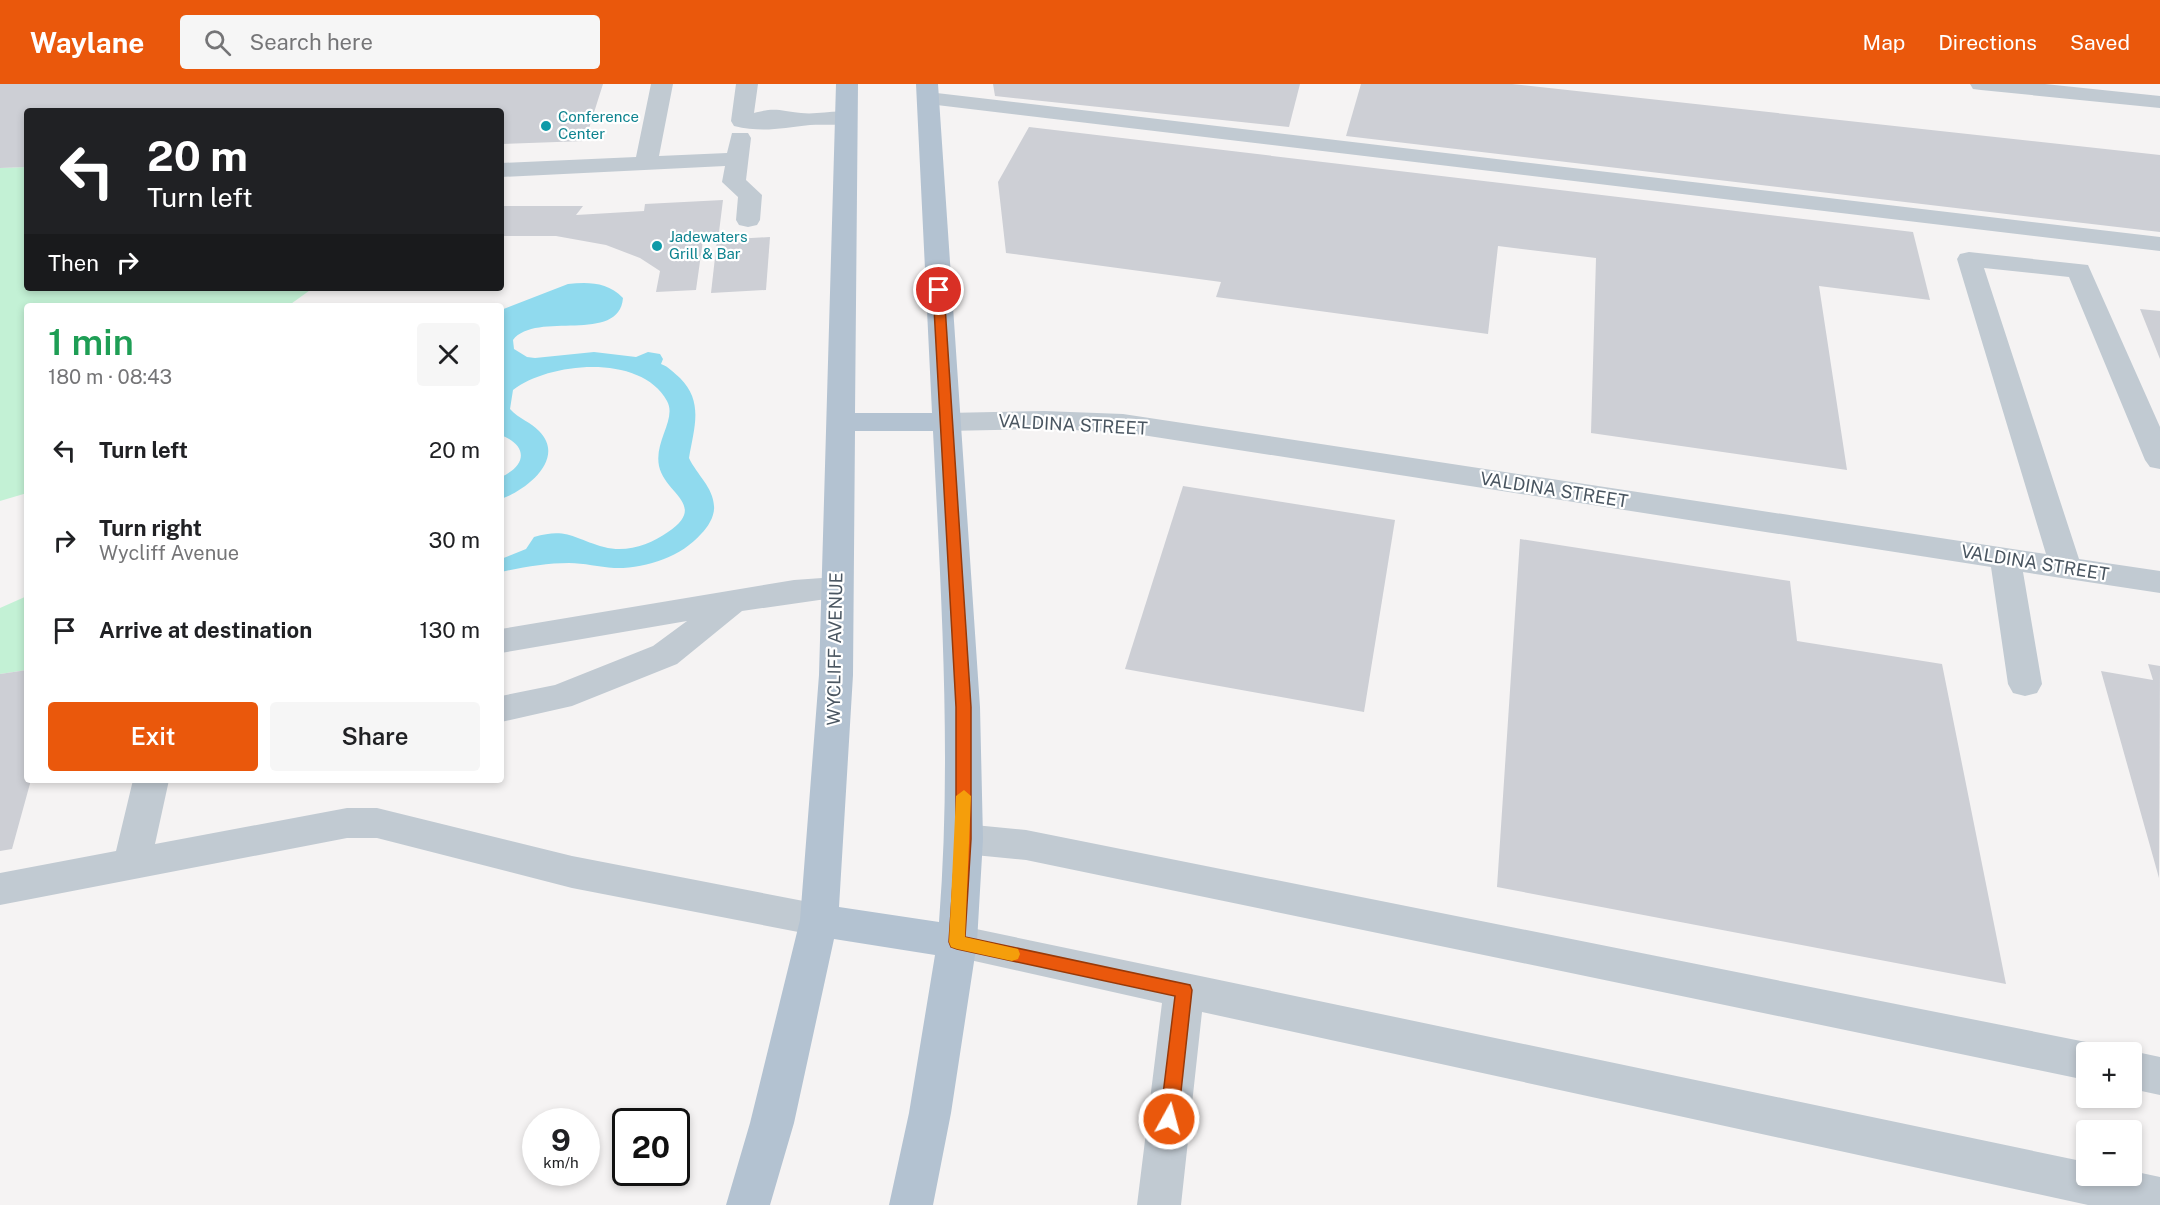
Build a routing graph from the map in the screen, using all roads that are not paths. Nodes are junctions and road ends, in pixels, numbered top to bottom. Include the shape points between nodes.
1 (662, 84) edge
2 (747, 84) edge
3 (847, 84) edge
4 (1982, 84) edge
5 (928, 91) edge
6 (2160, 102) edge
7 (846, 118) junction
8 (748, 121) junction
9 (737, 159) junction
10 (646, 164) junction
11 (504, 170) edge
12 (748, 220) dead end
13 (2160, 244) edge
14 (839, 422) junction
15 (947, 422) junction
16 (2160, 460) edge
17 (2005, 558) junction
18 (2066, 568) junction
19 (2160, 582) edge
20 (836, 588) junction
21 (732, 602) junction
22 (504, 640) edge
23 (2025, 684) dead end
24 (504, 708) edge
25 (150, 783) edge
26 (964, 839) junction
27 (132, 865) junction
28 (0, 889) edge
29 (819, 920) junction
30 (957, 942) junction
31 (1184, 990) junction
32 (2076, 1059) edge
33 (2142, 1072) edge
34 (2160, 1076) edge
35 (2160, 1199) edge
36 (748, 1205) edge
37 (911, 1205) edge
38 (1159, 1205) edge

1 - 10 street
2 - 8 street
3 - 7 main road, WYCLIFF AVENUE
4 - 6 street
5 - 13 street
5 - 15 main road
7 - 8 street via 795,120 787,115
7 - 14 main road, WYCLIFF AVENUE
8 - 9 street
9 - 10 street
9 - 12 street via 734,182 750,195
10 - 11 street
14 - 15 main road
14 - 20 main road, WYCLIFF AVENUE
15 - 17 street, VALDINA STREET via 1123,423
15 - 26 main road via 963,707
16 - 18 street via 2079,270 1969,259
17 - 18 street, VALDINA STREET
17 - 23 street
18 - 19 street, VALDINA STREET
20 - 21 street
20 - 29 main road, WYCLIFF AVENUE via 832,757
21 - 22 street
21 - 24 street via 665,655 560,697
25 - 27 street
26 - 30 main road
26 - 32 street via 1026,845
27 - 28 street
27 - 29 street via 347,823 377,823 572,872
29 - 30 main road
29 - 36 main road, WYCLIFF AVENUE via 772,1123
30 - 31 street
30 - 37 main road
31 - 35 street
31 - 38 street
33 - 34 street

